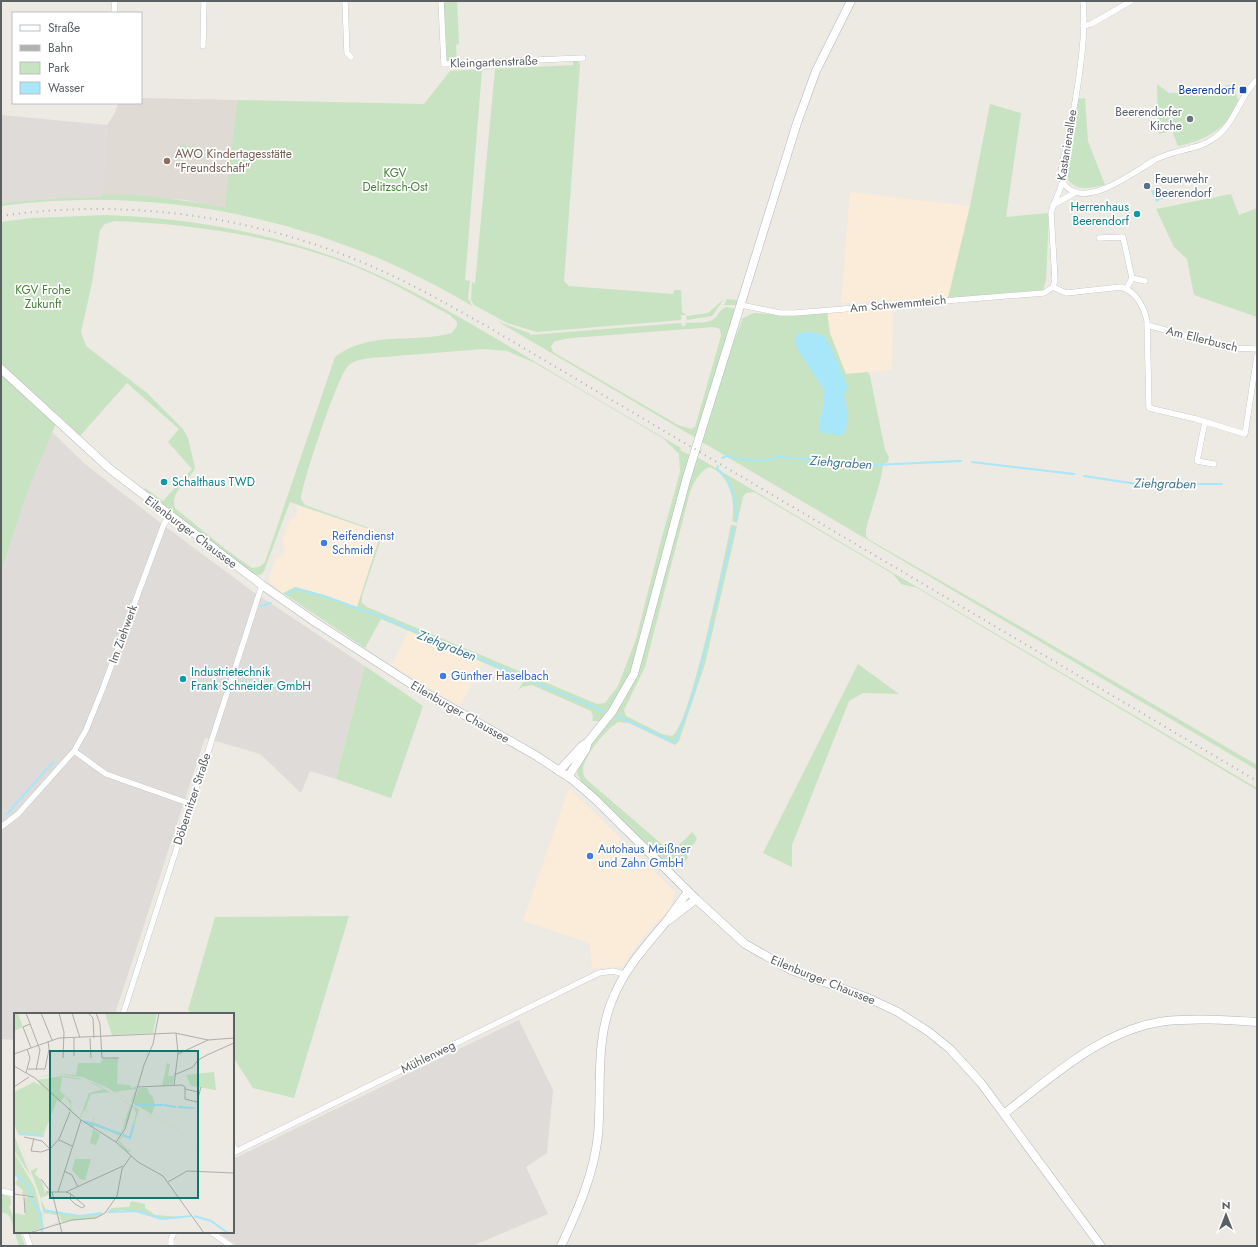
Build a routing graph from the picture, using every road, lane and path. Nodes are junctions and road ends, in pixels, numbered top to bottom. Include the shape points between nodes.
1 (115, 1) edge
2 (204, 1) edge
3 (345, 1) edge
4 (441, 1) edge
5 (851, 1) edge
6 (1083, 1) edge
7 (1131, 1) edge
8 (114, 12) edge
9 (1083, 26) junction
10 (203, 46) dead end
11 (351, 57) dead end
12 (583, 58) dead end
13 (1257, 80) edge
14 (1063, 181) junction
15 (1076, 192) junction
16 (1053, 205) junction
17 (1099, 238) dead end
18 (1132, 278) junction
19 (1145, 281) dead end
20 (1053, 287) junction
21 (1127, 288) junction
22 (741, 305) junction
23 (1147, 325) junction
24 (1257, 350) edge
25 (1257, 356) edge
26 (1, 369) edge
27 (1205, 422) junction
28 (1214, 464) dead end
29 (170, 516) junction
30 (262, 585) junction
31 (588, 742) junction
32 (74, 751) junction
33 (559, 771) junction
34 (568, 777) junction
35 (191, 804) junction
36 (1, 827) edge
37 (688, 892) junction
38 (696, 899) junction
39 (665, 922) junction
40 (624, 974) junction
41 (123, 1013) edge
42 (1257, 1022) edge
43 (1005, 1113) junction
44 (235, 1152) edge
45 (1, 1191) edge
46 (14, 1194) edge
47 (25, 1233) edge
48 (174, 1233) edge
49 (212, 1233) edge
50 (30, 1246) edge
51 (172, 1246) edge
52 (231, 1246) edge
53 (561, 1246) edge
54 (1102, 1246) edge

1 - 8 street
2 - 10 street
3 - 11 street via 347,53
4 - 12 street, Kleingartenstraße via 444,64
5 - 22 main road via 806,95
6 - 9 street, Kastanienallee
7 - 9 street
9 - 14 street, Kastanienallee via 1061,176
13 - 15 street via 1232,120 1216,137 1154,160 1107,188 1093,192
14 - 15 street via 1069,189
14 - 16 street, Kastanienallee
15 - 16 street
16 - 20 street, Kastanienallee
17 - 18 street via 1123,236
18 - 19 street
18 - 21 street
20 - 21 street via 1066,293
20 - 22 street, Am Schwemmteich via 1044,293 795,313
21 - 23 street, Am Ellerbusch via 1145,310
22 - 31 main road via 687,477 639,659 629,686 618,705
23 - 24 street, Am Ellerbusch via 1232,348
23 - 27 street, Am Ellerbusch via 1149,408
25 - 27 street, Am Ellerbusch via 1245,434
26 - 29 main road, Eilenburger Chaussee via 91,454
27 - 28 street via 1197,461
29 - 30 main road, Eilenburger Chaussee
29 - 32 street, Im Ziehwerk via 158,539 92,717
30 - 33 main road, Eilenburger Chaussee via 422,691
30 - 35 street, Döbernitzer Straße
31 - 33 main road
31 - 34 main road
32 - 35 street via 106,774
32 - 36 street, Im Ziehwerk via 18,814
33 - 34 main road, Eilenburger Chaussee
34 - 37 main road, Eilenburger Chaussee via 596,800
35 - 41 street, Döbernitzer Straße
37 - 38 main road, Eilenburger Chaussee
37 - 39 main road
38 - 39 main road
38 - 43 main road, Eilenburger Chaussee via 722,924 759,953 791,970 883,1005 929,1032 965,1064
39 - 40 main road
40 - 44 street, Mühlenweg via 613,971 598,973
40 - 53 main road via 610,1004 602,1042 598,1135 591,1171
42 - 43 main road via 1185,1020 1126,1031 1082,1054
43 - 54 main road, Eilenburger Chaussee
45 - 46 street
47 - 50 street
48 - 51 street
49 - 52 street

